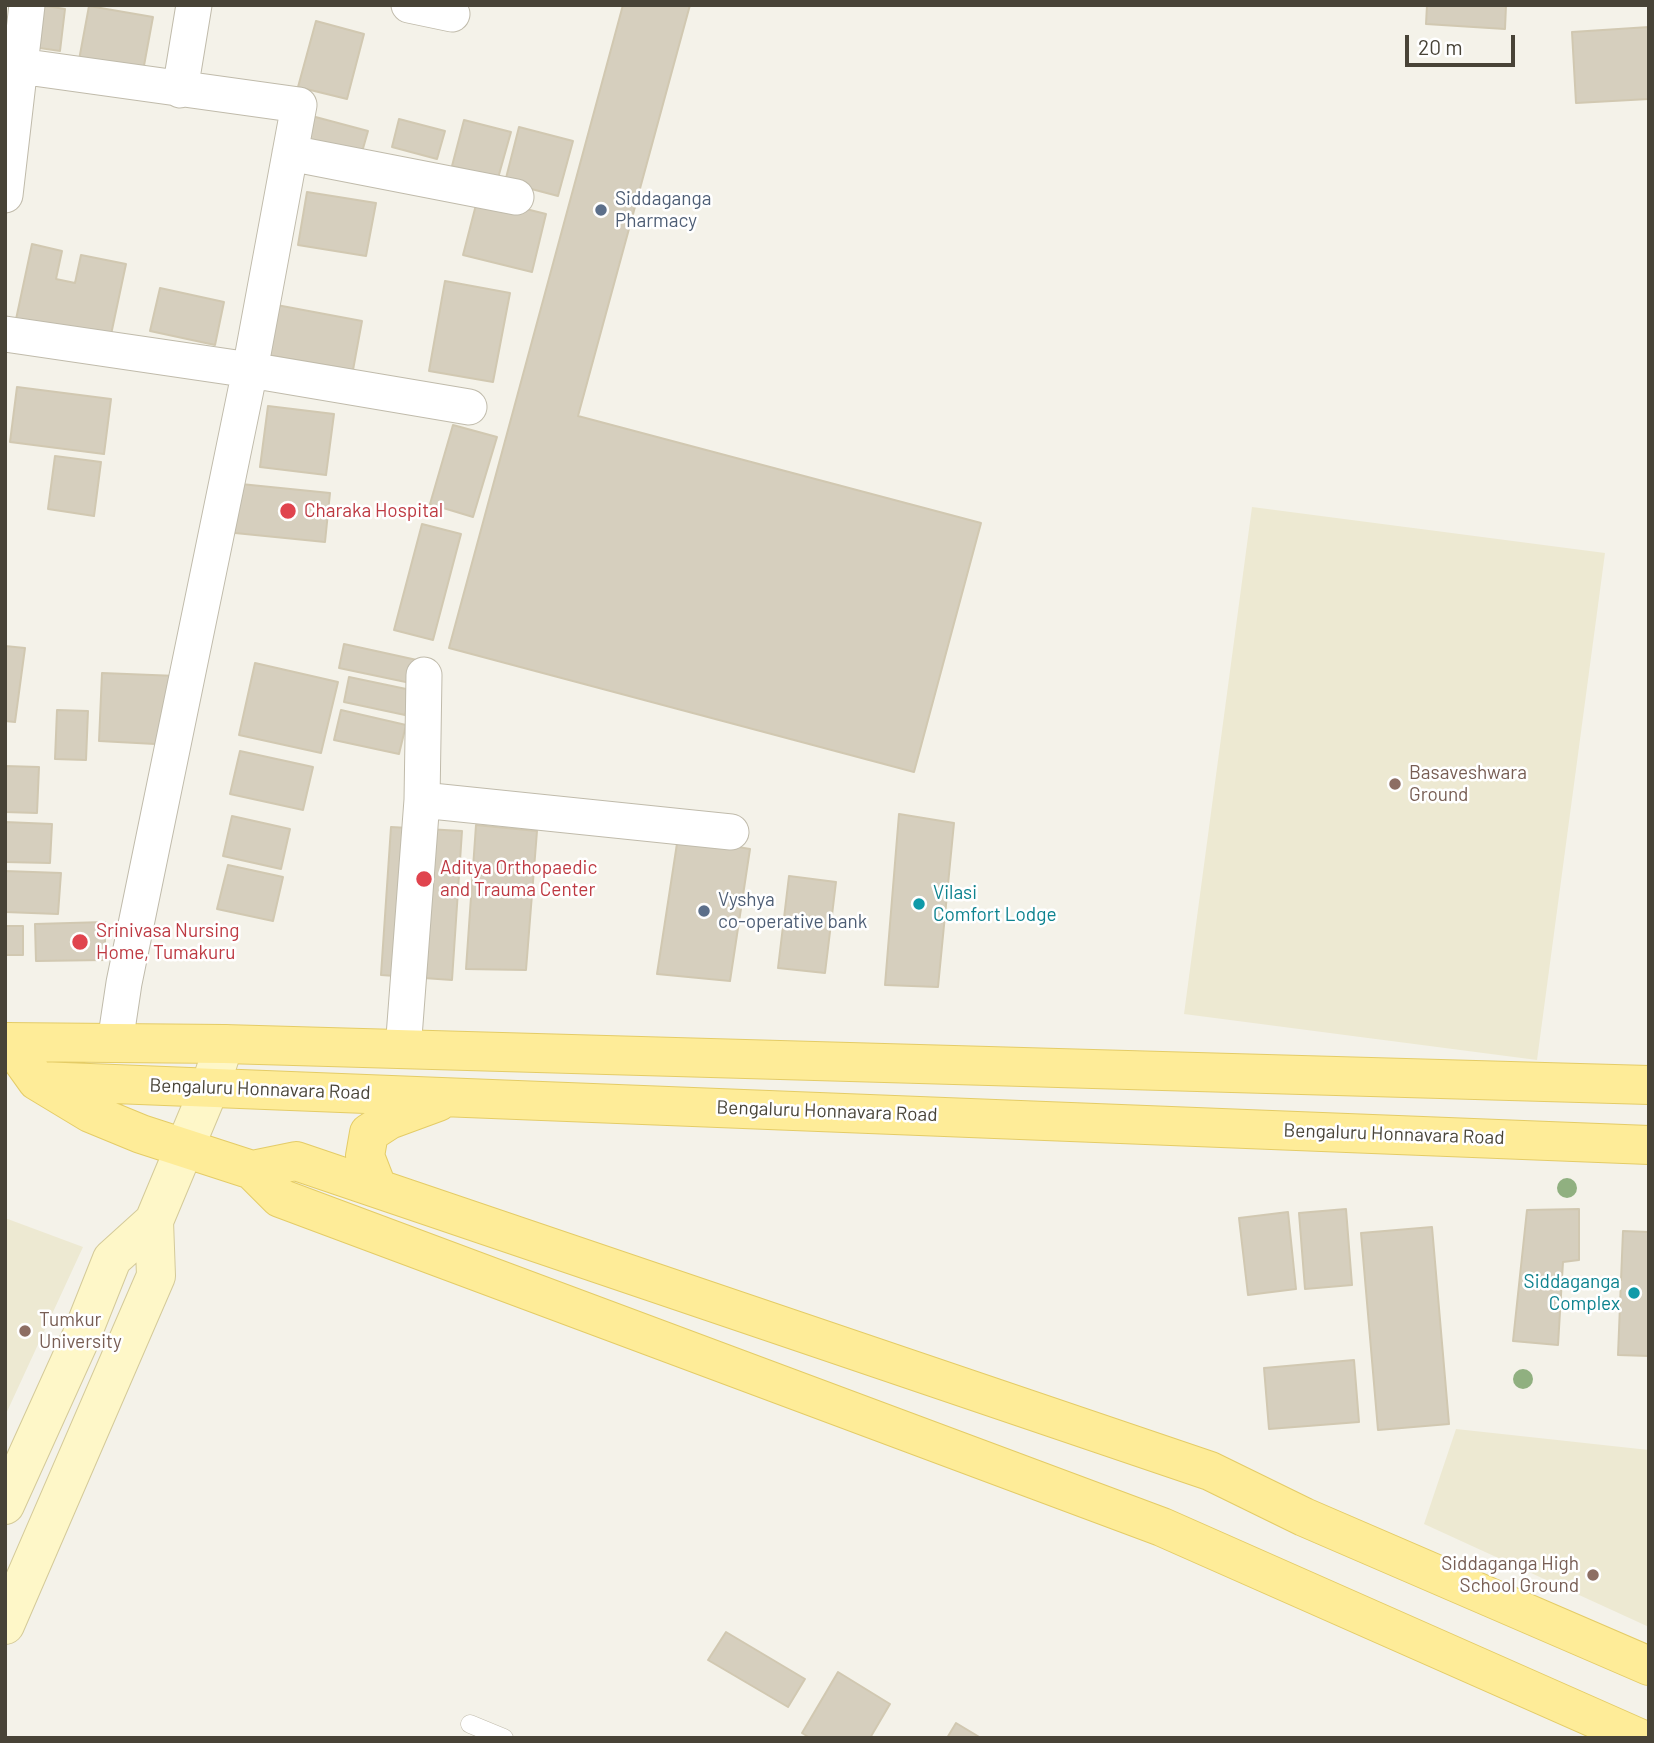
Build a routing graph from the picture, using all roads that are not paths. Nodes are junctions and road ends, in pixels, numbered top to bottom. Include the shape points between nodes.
1 (27, 5) edge
2 (194, 5) edge
3 (409, 5) edge
4 (452, 14) dead end
5 (13, 65) edge
6 (180, 90) junction
7 (290, 153) junction
8 (5, 195) edge
9 (516, 198) dead end
10 (5, 334) edge
11 (250, 370) junction
12 (469, 407) dead end
13 (424, 675) dead end
14 (422, 800) junction
15 (731, 832) dead end
16 (7, 1042) edge
17 (115, 1043) junction
18 (225, 1044) junction
19 (403, 1050) junction
20 (21, 1080) edge
21 (1649, 1085) edge
22 (209, 1087) junction
23 (453, 1096) junction
24 (1649, 1144) edge
25 (185, 1148) junction
26 (252, 1170) junction
27 (377, 1187) junction
28 (154, 1221) junction
29 (5, 1505) edge
30 (5, 1625) edge
31 (1649, 1666) edge
32 (470, 1724) dead end
33 (504, 1738) edge
34 (1639, 1738) edge

1 - 5 street
2 - 6 street
3 - 4 street
5 - 6 street
5 - 8 street
6 - 7 street via 299,105
7 - 9 street
7 - 11 street
10 - 11 street
11 - 12 street
11 - 17 street
13 - 14 street
14 - 15 street
14 - 19 street
16 - 17 main road
16 - 20 main road
17 - 18 main road
18 - 19 main road
18 - 22 main road
19 - 21 main road
20 - 22 main road, Bengaluru Honnavara Road
20 - 25 main road via 90,1113
22 - 23 main road, Bengaluru Honnavara Road
22 - 25 main road
23 - 24 main road, Bengaluru Honnavara Road
23 - 27 main road via 389,1120 369,1133 365,1156
25 - 26 main road
25 - 28 main road
26 - 27 main road via 296,1161
26 - 34 main road via 281,1198 1162,1527
27 - 31 main road via 1210,1471 1304,1517
28 - 29 main road via 113,1259
28 - 30 main road via 156,1276
32 - 33 lane

